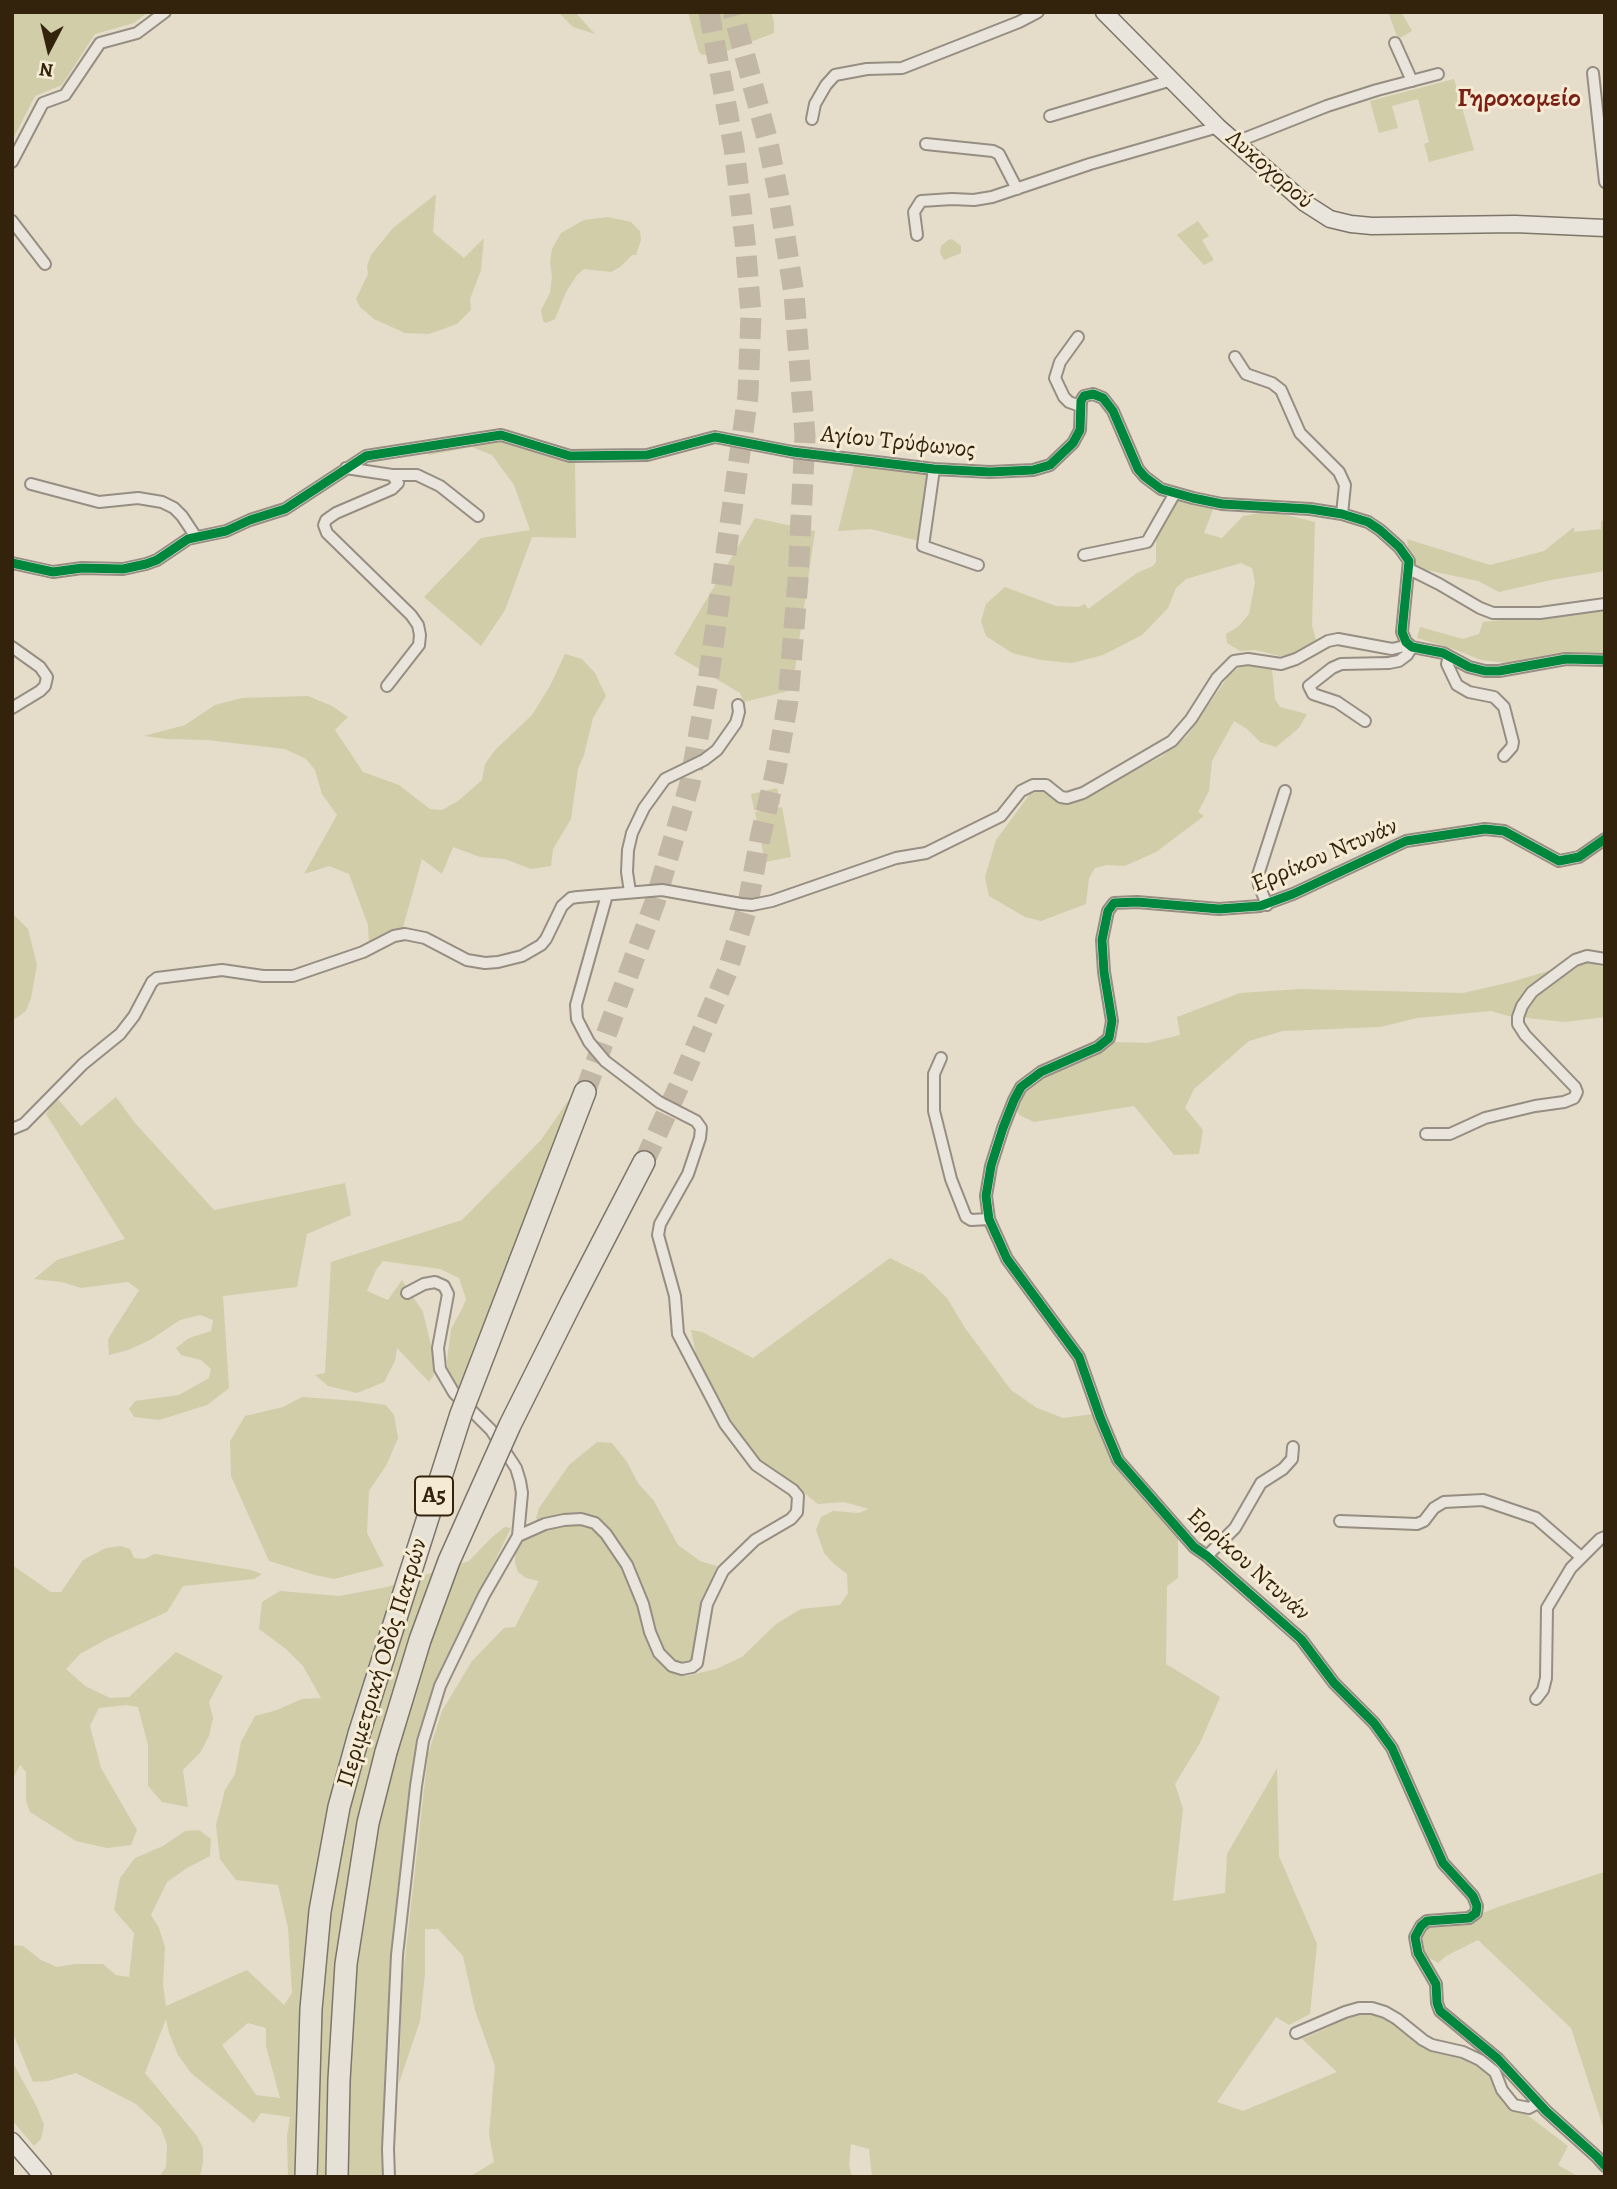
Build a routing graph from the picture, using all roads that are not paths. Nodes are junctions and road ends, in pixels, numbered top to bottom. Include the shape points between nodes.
1 (165, 12) edge
2 (1038, 12) edge
3 (1104, 12) edge
4 (1395, 43) dead end
5 (1593, 73) dead end
6 (1438, 74) dead end
7 (1172, 80) junction
8 (1412, 81) junction
9 (1050, 116) dead end
10 (812, 119) dead end
11 (1218, 127) junction
12 (1236, 142) junction
13 (926, 144) dead end
14 (12, 162) edge
15 (1605, 182) edge
16 (1017, 189) junction
17 (12, 221) edge
18 (1605, 228) edge
19 (917, 235) dead end
20 (45, 264) dead end
21 (1078, 338) dead end
22 (1235, 357) dead end
23 (1080, 406) junction
24 (346, 468) junction
25 (934, 469) junction
26 (392, 475) junction
27 (31, 484) dead end
28 (1175, 493) junction
29 (1342, 514) junction
30 (478, 516) dead end
31 (197, 537) junction
32 (1084, 555) dead end
33 (12, 563) edge
34 (978, 565) dead end
35 (1409, 569) junction
36 (1605, 604) edge
37 (1411, 646) junction
38 (12, 647) edge
39 (1448, 656) junction
40 (1605, 660) edge
41 (387, 686) dead end
42 (738, 705) dead end
43 (12, 708) edge
44 (1365, 721) dead end
45 (1504, 756) dead end
46 (1285, 791) dead end
47 (1605, 839) edge
48 (630, 892) junction
49 (607, 895) junction
50 (1267, 905) junction
51 (1605, 959) edge
52 (940, 1058) dead end
53 (585, 1092) tunnel mouth
54 (12, 1129) edge
55 (1426, 1134) dead end
56 (644, 1162) tunnel mouth
57 (989, 1219) junction
58 (407, 1293) dead end
59 (1293, 1447) dead end
60 (1340, 1521) dead end
61 (518, 1536) junction
62 (1605, 1537) edge
63 (1207, 1556) junction
64 (1581, 1557) junction
65 (1536, 1699) dead end
66 (1296, 2033) dead end
67 (1538, 2103) junction
68 (12, 2141) edge
69 (1605, 2166) edge
70 (43, 2177) edge
71 (306, 2177) edge
72 (337, 2177) edge
73 (390, 2177) edge

1 - 14 street via 137,33 100,43 65,95 43,103
2 - 10 street via 902,68 835,75 815,104
3 - 7 street, Λυκοχορού
4 - 8 street
5 - 15 street
6 - 8 street
7 - 9 street
7 - 11 street, Λυκοχορού
8 - 12 street via 1327,106
11 - 12 street, Λυκοχορού
11 - 16 street
12 - 18 street, Λυκοχορού via 1305,203 1346,224
13 - 16 street via 993,151
16 - 19 street via 981,199 921,201 914,212
17 - 20 street
21 - 23 street via 1060,362 1055,378 1064,397
22 - 29 street via 1246,374 1279,388 1300,433 1339,472 1345,485
23 - 25 street, Αγίου Τρύφωνος via 1077,438 1045,467
23 - 28 street via 1089,394 1103,398 1141,473 1157,487
24 - 25 street, Αγίου Τρύφωνος via 366,456 501,435 570,456 646,454 715,437 793,452
24 - 26 street
24 - 31 street, Αγίου Τρύφωνος via 285,509
25 - 34 street via 923,546
26 - 30 street via 417,475 440,486
26 - 41 street via 398,483 392,489 336,513 324,525 418,625 419,645
27 - 31 street via 105,503 138,498 162,502 174,508
28 - 29 street via 1222,504
28 - 32 street via 1147,542
29 - 35 street via 1368,522 1384,534 1406,555
31 - 33 street, Αγίου Τρύφωνος via 153,562 129,568 53,572
35 - 36 street via 1493,613 1539,613
35 - 37 street via 1402,629
37 - 39 street
37 - 44 street via 1399,661 1341,664 1309,686 1313,694 1337,702
37 - 48 street via 1392,649 1338,639 1288,662 1234,661 1165,747 1076,797 1061,797 1046,785 1033,785 1021,791 1001,816 926,852 760,904 668,890
38 - 43 street via 47,677 43,688
39 - 40 street via 1485,671 1566,659
39 - 45 street via 1457,685 1494,697 1504,707 1513,742
42 - 48 street via 736,723 718,750 668,777 644,808 628,850
46 - 50 street via 1258,875
47 - 50 street, Ερρίκου Ντυνάν via 1579,857 1559,861 1494,829 1418,838
48 - 49 street
49 - 54 street via 568,900 541,945 498,962 467,960 425,938 405,934 293,976 222,970 157,978 120,1034 24,1124
49 - 61 street via 576,1005 577,1018 605,1061 701,1128 688,1174 658,1235 675,1296 678,1335 725,1424 756,1465 793,1490 797,1512 755,1540 723,1571 707,1604 697,1662 682,1669 659,1653 627,1565 595,1523 581,1518 564,1520
50 - 57 street, Ερρίκου Ντυνάν via 1219,909 1128,901 1110,905 1102,945 1112,1021 1109,1038 1041,1072 1018,1092 989,1175
51 - 55 street via 1587,956 1575,960 1532,992 1518,1017 1525,1035 1575,1087 1574,1098 1485,1118 1450,1134
52 - 57 street via 934,1074 934,1111 951,1179 967,1217
53 - 71 highway, Περιμετρική Οδός Πατρών / Α5, bridge via 461,1414 339,1807 320,1911 311,2009
56 - 72 highway, Περιμετρική Οδός Πατρών / Α5, bridge via 510,1425 449,1561 386,1752 368,1823 346,1964
57 - 63 street, Ερρίκου Ντυνάν via 1016,1272 1079,1357 1118,1460
58 - 61 street via 435,1282 448,1294 438,1348 440,1369 454,1393 491,1430 516,1468 522,1493
59 - 63 street via 1292,1459 1261,1483 1235,1528
60 - 64 street via 1417,1524 1444,1502 1483,1500 1536,1518
61 - 73 street via 440,1686 424,1741 397,1955
62 - 64 street
63 - 67 street, Ερρίκου Ντυνάν via 1301,1639 1392,1748 1443,1863 1477,1903 1472,1917 1427,1921 1417,1933 1418,1953 1436,1984 1438,2006 1499,2059
64 - 65 street via 1547,1608 1546,1678
66 - 67 street via 1345,2012 1373,2008 1432,2045 1480,2060 1495,2072 1514,2105 1525,2108
67 - 69 street, Ερρίκου Ντυνάν
68 - 70 street

